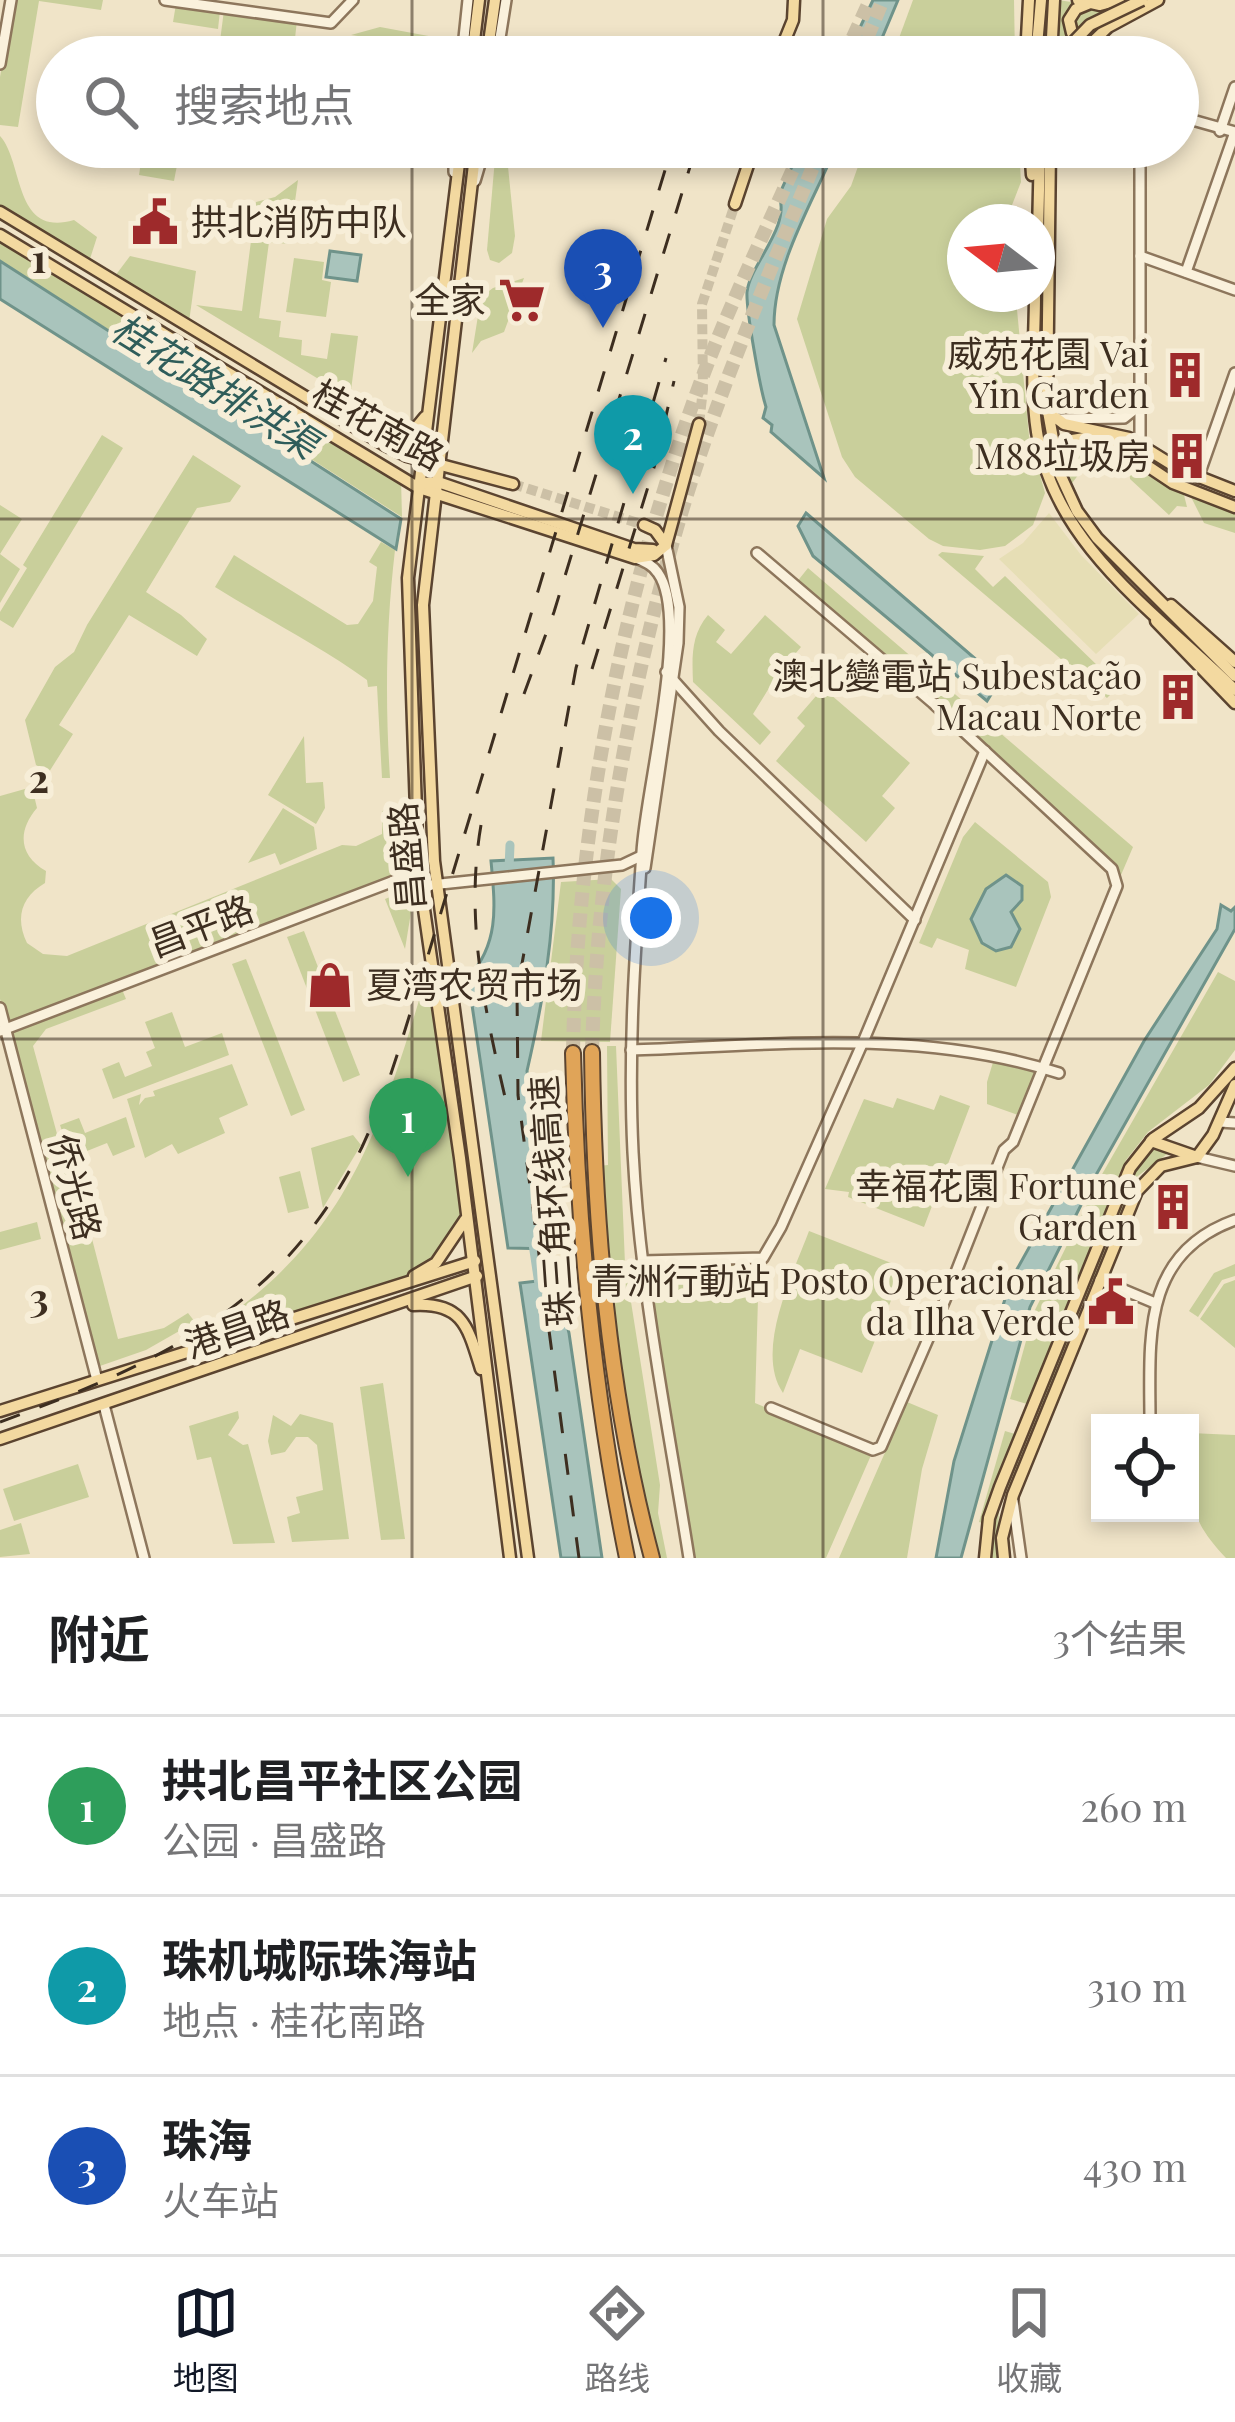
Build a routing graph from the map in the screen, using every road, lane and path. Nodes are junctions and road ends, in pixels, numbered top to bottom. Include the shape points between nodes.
1 (10, 0) edge
2 (164, 0) edge
3 (352, 0) edge
4 (469, 0) edge
5 (479, 0) edge
6 (495, 0) edge
7 (506, 0) edge
8 (794, 0) edge
9 (1029, 0) edge
10 (1041, 0) edge
11 (1054, 0) edge
12 (1119, 0) edge
13 (1142, 0) edge
14 (1158, 0) edge
15 (1083, 2) edge
16 (465, 36) edge
17 (475, 36) edge
18 (490, 36) edge
19 (500, 36) edge
20 (787, 36) edge
21 (1027, 36) edge
22 (1038, 36) edge
23 (1055, 36) edge
24 (1076, 36) edge
25 (1077, 36) edge
26 (1098, 36) edge
27 (0, 64) edge
28 (1235, 87) edge
29 (1199, 123) edge
30 (1220, 130) junction
31 (1235, 132) edge
32 (456, 168) edge
33 (473, 168) edge
34 (479, 168) edge
35 (747, 168) edge
36 (1032, 168) edge
37 (1035, 168) edge
38 (1050, 168) edge
39 (1140, 168) edge
40 (470, 197) junction
41 (735, 204) tunnel mouth
42 (1032, 204) edge
43 (1036, 204) edge
44 (0, 212) edge
45 (0, 235) edge
46 (1140, 256) junction
47 (1186, 272) junction
48 (1235, 290) edge
49 (1035, 312) edge
50 (1235, 373) edge
51 (1140, 400) junction
52 (429, 406) junction
53 (1051, 415) junction
54 (700, 424) tunnel mouth
55 (378, 440) junction
56 (1140, 444) junction
57 (1055, 458) junction
58 (422, 460) junction
59 (440, 463) junction
60 (1198, 478) junction
61 (1166, 479) junction
62 (512, 484) tunnel mouth
63 (437, 487) junction
64 (419, 488) junction
65 (1235, 491) edge
66 (1235, 507) edge
67 (673, 520) junction
68 (666, 545) junction
69 (757, 553) dead end
70 (635, 558) junction
71 (1140, 591) junction
72 (1188, 637) junction
73 (1235, 662) edge
74 (670, 676) junction
75 (1235, 676) edge
76 (1235, 689) edge
77 (1235, 703) edge
78 (985, 751) junction
79 (417, 853) junction
80 (645, 855) junction
81 (622, 865) junction
82 (435, 868) junction
83 (394, 881) junction
84 (456, 883) junction
85 (427, 885) junction
86 (640, 885) junction
87 (915, 920) junction
88 (0, 1008) edge
89 (3, 1030) edge
90 (863, 1042) junction
91 (631, 1050) junction
92 (592, 1052) tunnel mouth
93 (573, 1053) tunnel mouth
94 (1044, 1068) junction
95 (1235, 1068) edge
96 (1059, 1073) dead end
97 (1235, 1085) edge
98 (1193, 1112) junction
99 (1235, 1123) edge
100 (1218, 1124) junction
101 (1157, 1141) junction
102 (1197, 1157) junction
103 (1169, 1162) junction
104 (1213, 1162) junction
105 (1235, 1166) edge
106 (466, 1217) junction
107 (1235, 1220) edge
108 (489, 1256) junction
109 (642, 1261) junction
110 (472, 1262) junction
111 (492, 1271) junction
112 (474, 1278) junction
113 (1100, 1280) junction
114 (392, 1287) junction
115 (1155, 1303) junction
116 (398, 1306) junction
117 (97, 1380) junction
118 (491, 1403) junction
119 (104, 1405) junction
120 (771, 1408) dead end
121 (0, 1411) edge
122 (1150, 1414) edge
123 (0, 1439) edge
124 (1013, 1495) junction
125 (144, 1558) edge
126 (510, 1558) edge
127 (528, 1558) edge
128 (627, 1558) edge
129 (652, 1558) edge
130 (689, 1558) edge
131 (985, 1558) edge
132 (1004, 1558) edge
133 (1021, 1558) edge

1 - 27 street
2 - 3 street via 331,22
4 - 16 street
5 - 17 main road
6 - 18 main road
7 - 19 street
8 - 20 main road
9 - 21 main road
10 - 22 main road
11 - 23 main road
12 - 15 main road
13 - 25 main road, bridge
14 - 26 main road
15 - 24 main road via 1069,28
28 - 30 street
29 - 30 street
30 - 31 street
31 - 47 street
32 - 52 main road, 昌盛路
33 - 40 main road, 昌盛路
34 - 40 street
35 - 41 main road
36 - 42 main road
37 - 43 main road
38 - 53 main road
39 - 46 street
40 - 59 main road, 昌盛路
44 - 55 main road, 桂花南路
45 - 64 main road, 桂花南路
46 - 47 street
46 - 51 street
47 - 48 street
49 - 71 main road via 1035,415 1048,476 1076,532
50 - 60 street
51 - 53 street via 1127,417
51 - 56 street
52 - 55 main road via 411,434
52 - 58 main road, 昌盛路
53 - 56 main road
53 - 57 main road
54 - 67 main road
55 - 58 main road, 桂花南路
56 - 60 main road
57 - 61 main road via 1070,441 1100,439
57 - 71 main road via 1086,525
58 - 59 main road, 桂花南路
58 - 64 main road, 昌盛路
59 - 62 main road, 桂花南路
59 - 63 main road, 昌盛路
60 - 61 main road
60 - 65 main road
61 - 66 main road
63 - 64 main road, 桂花南路
63 - 68 main road via 634,549
63 - 70 main road, 桂花南路
63 - 82 main road, 昌盛路 via 424,588
64 - 79 main road, 昌盛路 via 408,578
67 - 68 main road
67 - 68 main road via 661,529 645,526
68 - 70 main road
68 - 74 street via 679,607
69 - 78 street
70 - 74 street via 665,586
71 - 72 main road
71 - 73 main road via 1193,621
71 - 77 main road via 1172,642
72 - 75 main road
72 - 76 main road
74 - 80 street
74 - 87 street
78 - 87 street
78 - 94 street via 1112,869 1117,886
79 - 83 street via 414,868
79 - 85 main road, 昌盛路
80 - 81 street
80 - 86 street
81 - 84 street
81 - 86 street
82 - 84 street
82 - 85 main road, 昌盛路
83 - 85 street
83 - 89 street, 昌平路
84 - 85 street
85 - 106 main road, 昌盛路
85 - 108 main road, 昌盛路
86 - 91 street
87 - 90 street
88 - 89 street, 侨光路
89 - 117 street, 侨光路
90 - 91 street
90 - 94 street via 929,1044
90 - 109 street via 763,1258
91 - 109 street
92 - 129 highway, 珠三角环线高速 via 610,1347 627,1466
93 - 128 highway, 珠三角环线高速 via 586,1296
94 - 96 street
94 - 120 street via 881,1448
95 - 98 main road
97 - 100 main road
98 - 100 main road via 1203,1125
98 - 101 main road
99 - 100 street
100 - 102 main road
100 - 104 street
101 - 102 main road
101 - 103 main road via 1170,1151
101 - 131 main road via 1130,1168 1000,1487
102 - 103 main road
102 - 104 street
103 - 113 main road via 1139,1187
104 - 105 street
106 - 110 main road, 昌盛路
106 - 114 main road via 436,1264
107 - 115 street via 1183,1253
108 - 110 main road, 港昌路
108 - 111 main road, 昌盛路
109 - 130 street
110 - 112 main road, 昌盛路
110 - 114 main road, 港昌路
111 - 112 main road, 港昌路
111 - 127 main road, 昌盛路
112 - 116 main road, 港昌路
112 - 118 main road, 昌盛路
113 - 115 street
113 - 124 main road
114 - 117 main road, 港昌路
115 - 122 street
116 - 118 main road via 435,1304 466,1324
116 - 119 main road, 港昌路
117 - 121 main road, 港昌路
118 - 126 main road, 昌盛路
119 - 123 main road, 港昌路
119 - 125 street
124 - 132 main road
124 - 133 street

